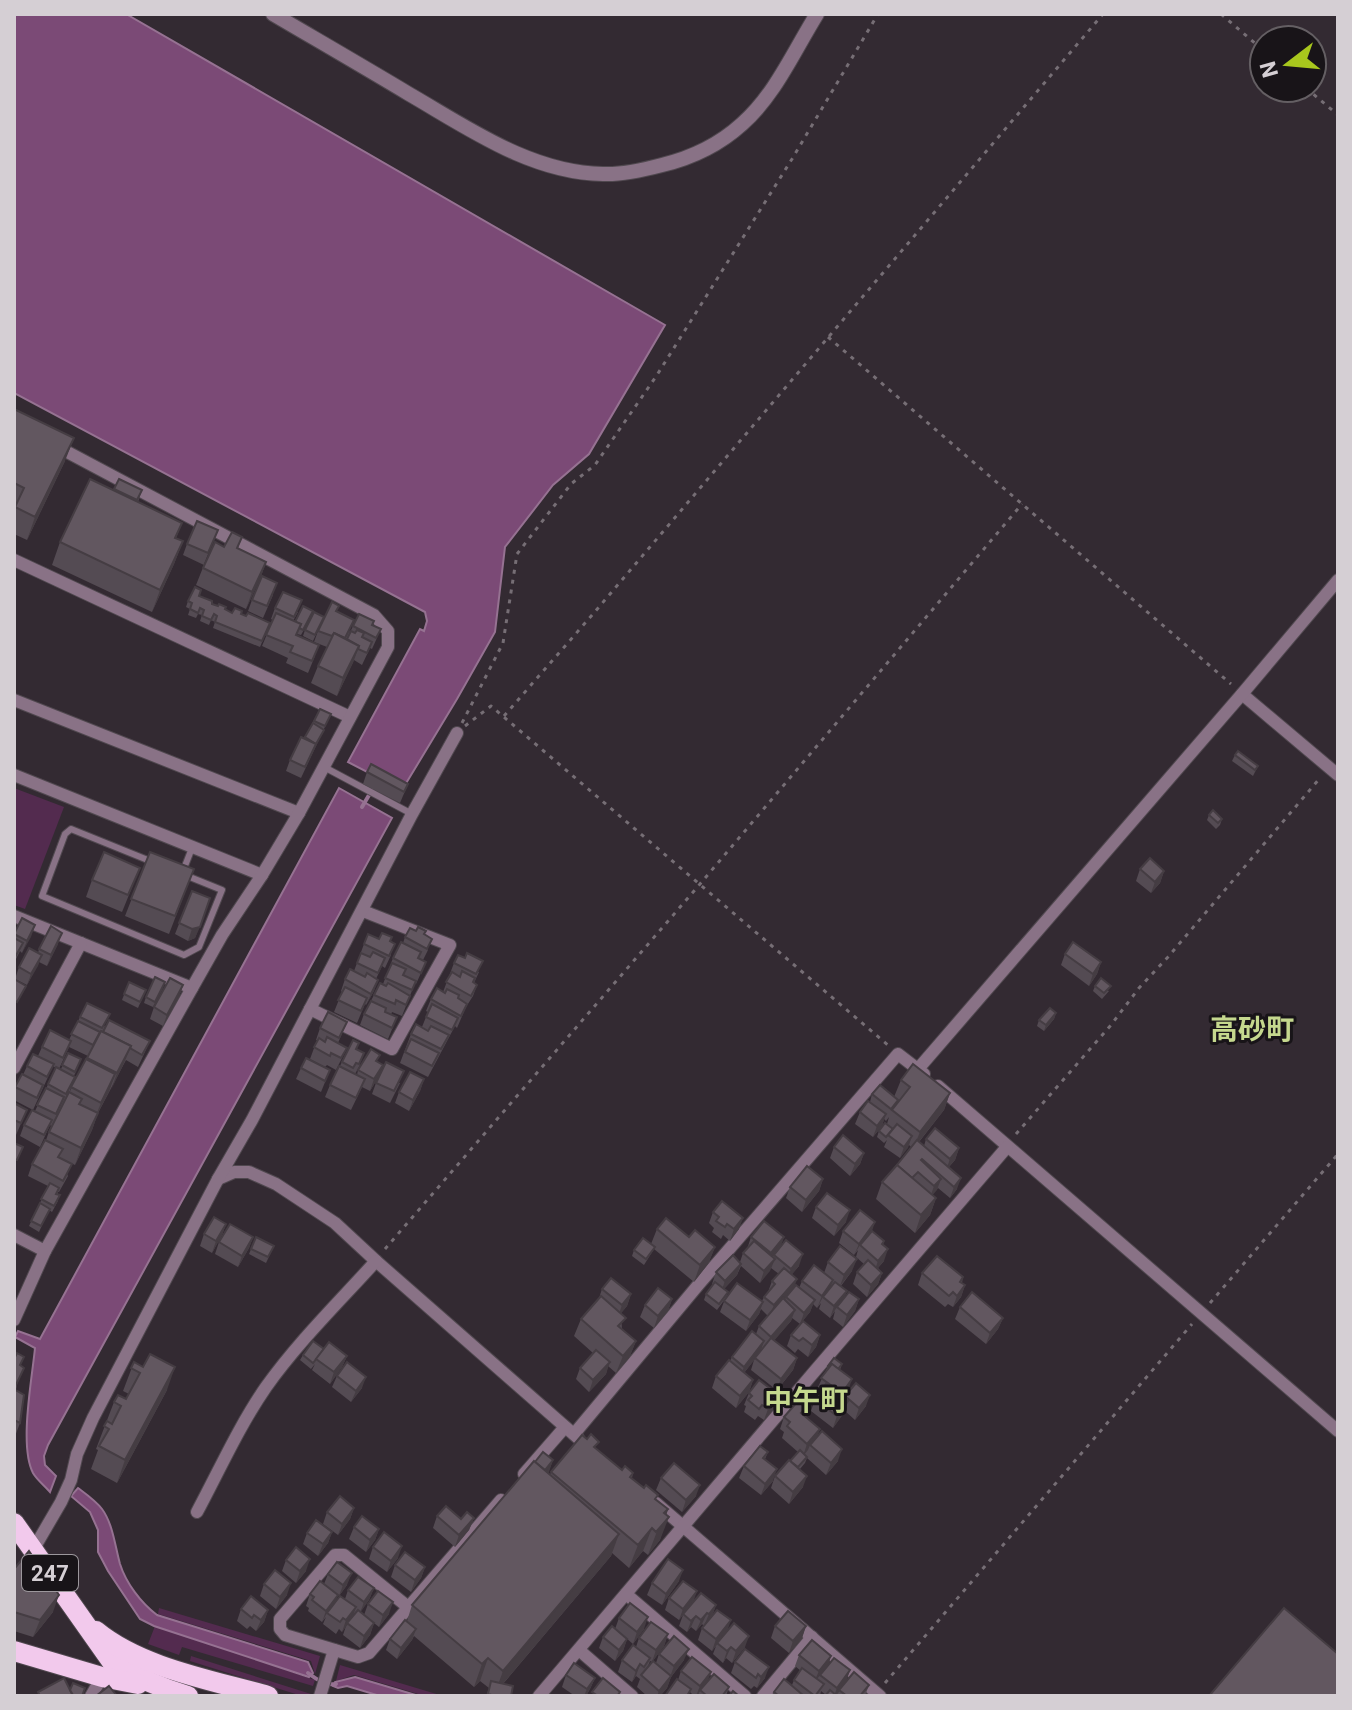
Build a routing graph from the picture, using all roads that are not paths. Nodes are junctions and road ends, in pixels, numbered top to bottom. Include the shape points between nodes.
1 (273, 14) edge
2 (817, 14) edge
3 (42, 439) edge
4 (14, 560) edge
5 (1338, 580) edge
6 (1242, 694) junction
7 (14, 700) edge
8 (350, 717) junction
9 (457, 733) road end
10 (324, 767) junction
11 (1333, 771) edge
12 (14, 775) edge
13 (299, 813) junction
14 (412, 814) junction
15 (192, 847) junction
16 (182, 875) junction
17 (262, 875) junction
18 (363, 911) junction
19 (14, 916) edge
20 (81, 943) junction
21 (192, 988) junction
22 (310, 1009) junction
23 (14, 1068) edge
24 (918, 1069) junction
25 (1006, 1147) junction
26 (218, 1179) junction
27 (14, 1235) edge
28 (45, 1251) junction
29 (376, 1261) junction
30 (14, 1320) edge
31 (570, 1430) junction
32 (1338, 1431) edge
33 (586, 1444) edge
34 (516, 1483) edge
35 (507, 1494) edge
36 (647, 1495) edge
37 (197, 1512) dead end
38 (14, 1523) edge
39 (683, 1526) junction
40 (33, 1550) junction
41 (626, 1594) junction
42 (408, 1607) junction
43 (86, 1623) junction
44 (812, 1637) junction
45 (334, 1650) junction
46 (579, 1650) junction
47 (14, 1651) edge
48 (107, 1669) junction
49 (177, 1670) junction
50 (128, 1689) edge
51 (321, 1692) edge
52 (179, 1693) edge
53 (877, 1695) edge
54 (91, 1696) edge
55 (268, 1696) edge
56 (539, 1696) edge
57 (632, 1696) edge
58 (745, 1696) edge
59 (763, 1696) edge

1 - 2 street via 482,137 541,162 603,174 679,161 742,124 769,94
3 - 8 street via 374,615 388,631 388,647
4 - 8 street
5 - 6 street
6 - 11 street
6 - 24 street
7 - 13 street
8 - 10 street
9 - 14 street
10 - 13 street
10 - 14 lane
12 - 15 street
13 - 17 street
14 - 18 street
15 - 16 lane
15 - 17 street
16 - 16 lane via 222,890 199,947 184,955 42,896 71,829
17 - 21 street
18 - 22 street
18 - 22 street via 450,945 392,1049
19 - 20 street
20 - 21 street
20 - 23 street
21 - 28 street
22 - 26 street
24 - 25 street
24 - 31 street via 898,1054
25 - 32 street
25 - 39 street
26 - 29 street via 249,1172 276,1184 335,1223
26 - 40 street via 93,1418 71,1480
27 - 28 street
28 - 30 street
29 - 31 street
29 - 37 street via 265,1388
31 - 33 street
31 - 34 street
35 - 42 street
36 - 39 street
38 - 40 highway, 247
39 - 41 street
39 - 44 street
40 - 43 highway, 247
41 - 46 street
41 - 58 street
42 - 45 street via 369,1653 358,1657
42 - 45 street via 344,1555 335,1555 280,1619 285,1635
43 - 48 highway, 247
43 - 49 highway, 247 via 125,1650
44 - 53 street
44 - 59 street
45 - 51 street
46 - 56 street
46 - 57 street
47 - 48 highway via 63,1666
48 - 49 highway
48 - 50 highway
48 - 52 highway, 247
48 - 54 street
49 - 55 highway, 247
50 - 52 highway

